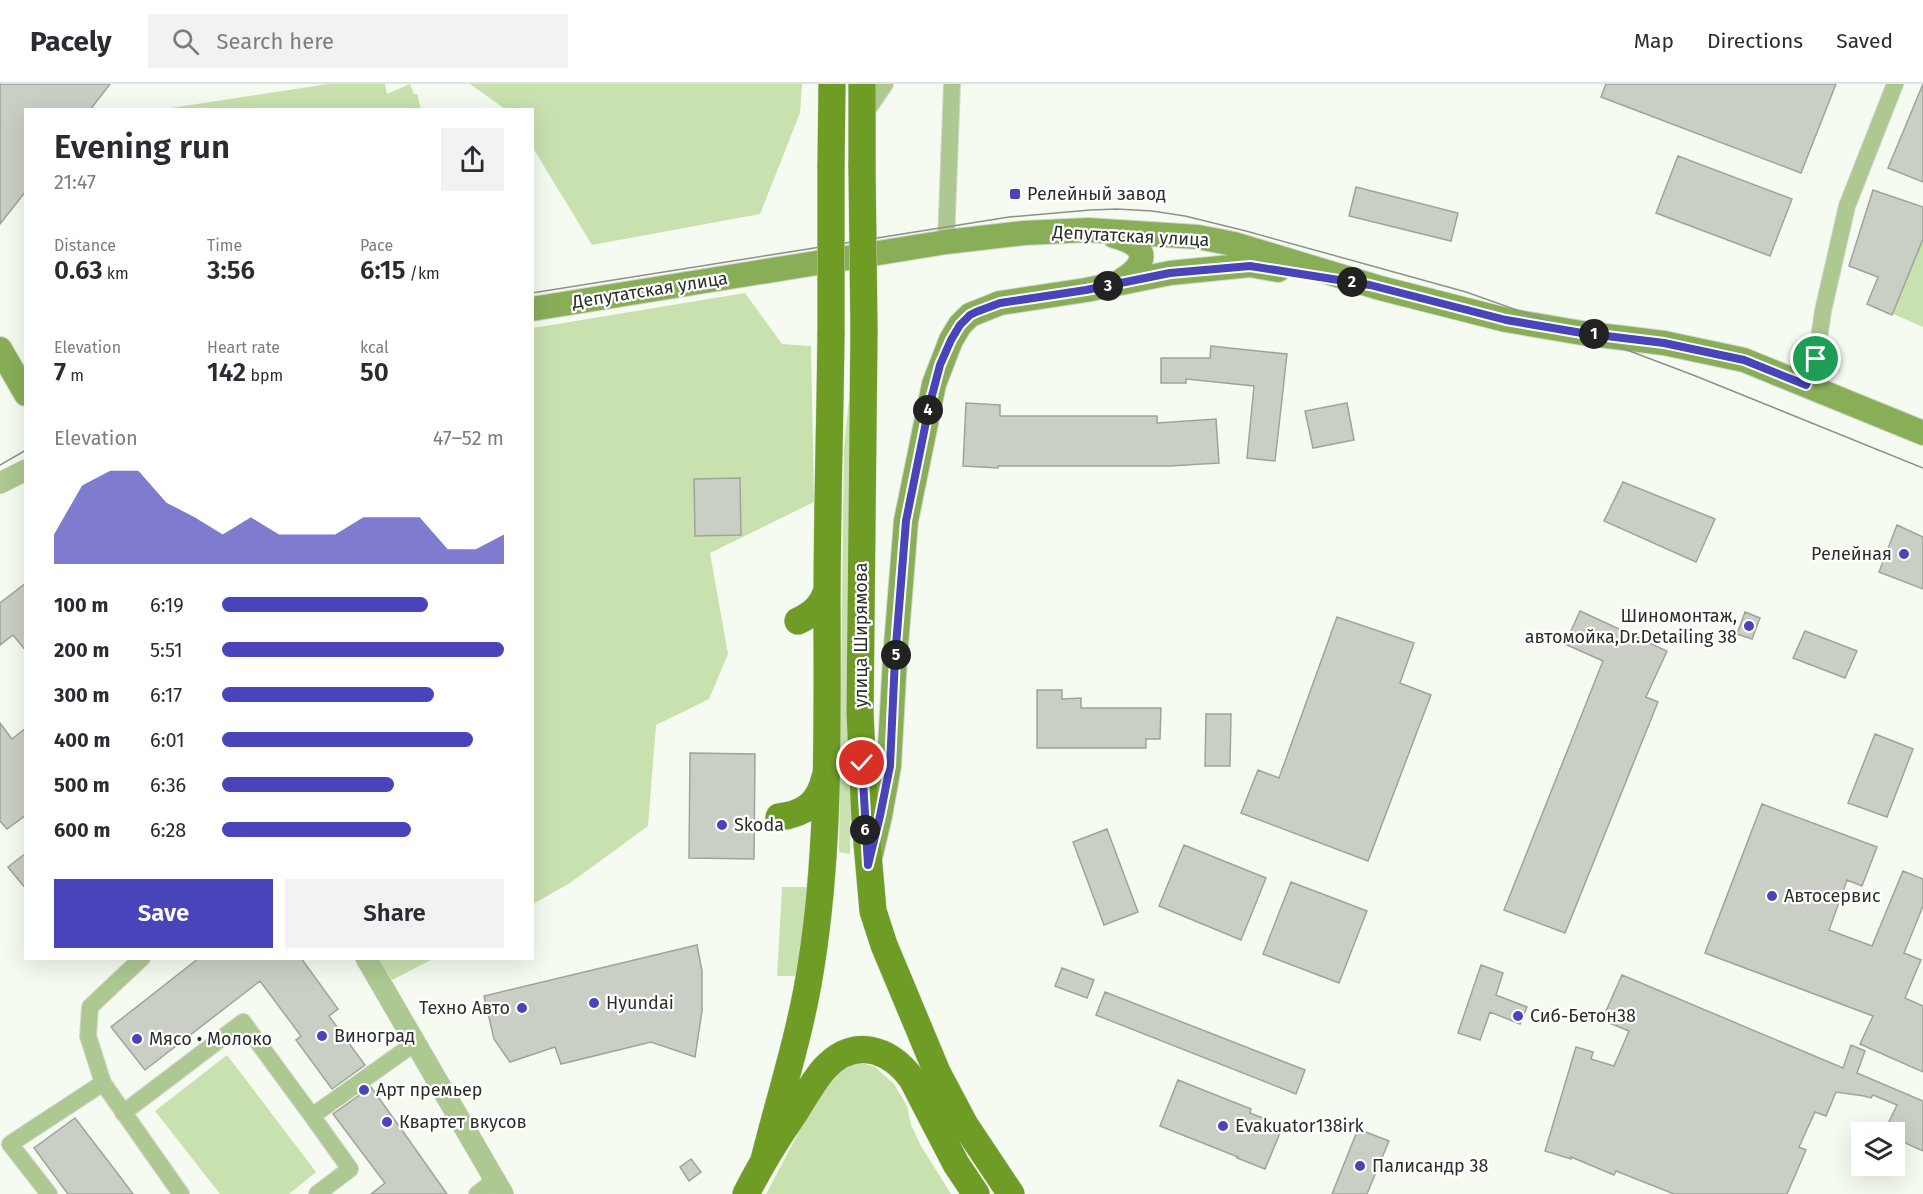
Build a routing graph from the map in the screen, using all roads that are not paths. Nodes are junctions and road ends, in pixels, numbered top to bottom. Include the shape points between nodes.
1 (832, 84) edge
2 (862, 84) edge
3 (885, 84) edge
4 (952, 84) edge
5 (1895, 84) edge
6 (862, 118) junction
7 (1088, 230) junction
8 (946, 242) junction
9 (1117, 284) junction
10 (1370, 285) junction
11 (534, 309) edge
12 (0, 349) edge
13 (1806, 385) junction
14 (24, 391) edge
15 (1923, 432) edge
16 (24, 471) edge
17 (0, 483) edge
18 (827, 590) junction
19 (798, 621) dead end
20 (828, 752) junction
21 (779, 817) dead end
22 (868, 865) junction
23 (140, 960) edge
24 (367, 960) edge
25 (415, 1043) junction
26 (103, 1083) junction
27 (123, 1113) junction
28 (312, 1116) junction
29 (5, 1144) edge
30 (764, 1160) junction
31 (499, 1187) edge
32 (49, 1194) edge
33 (181, 1194) edge
34 (316, 1194) edge
35 (477, 1194) edge
36 (746, 1194) edge
37 (976, 1194) edge
38 (1011, 1194) edge

1 - 18 main road, bridge
2 - 6 main road
3 - 6 street
4 - 8 street
5 - 13 street via 1847,206 1816,359
6 - 22 main road, улица Ширямова, bridge via 860,713
7 - 8 main road, Депутатская улица
7 - 9 main road via 1132,241 1138,247 1140,262
7 - 10 main road, Депутатская улица via 1214,240
8 - 11 main road, Депутатская улица
9 - 10 main road via 1170,273 1250,266
9 - 22 main road via 993,306 970,315 951,340 940,365 906,521 890,766
10 - 13 main road, Депутатская улица via 1506,320 1664,343 1744,360
12 - 14 main road
13 - 15 main road, Депутатская улица
16 - 17 street
18 - 19 main road via 815,612
18 - 20 main road
20 - 21 main road via 825,780 818,798 793,815
20 - 30 main road via 822,875 811,966
22 - 38 main road, улица Ширямова via 877,928 937,1072 965,1125
23 - 26 street via 90,1007 88,1036
24 - 25 street
25 - 28 street
25 - 31 street
26 - 27 street
26 - 29 street
27 - 28 street via 243,1022
27 - 33 street
28 - 34 street via 350,1169
29 - 32 street
30 - 36 main road
30 - 37 main road via 825,1068 844,1054 867,1049 883,1054 912,1079
31 - 35 street

